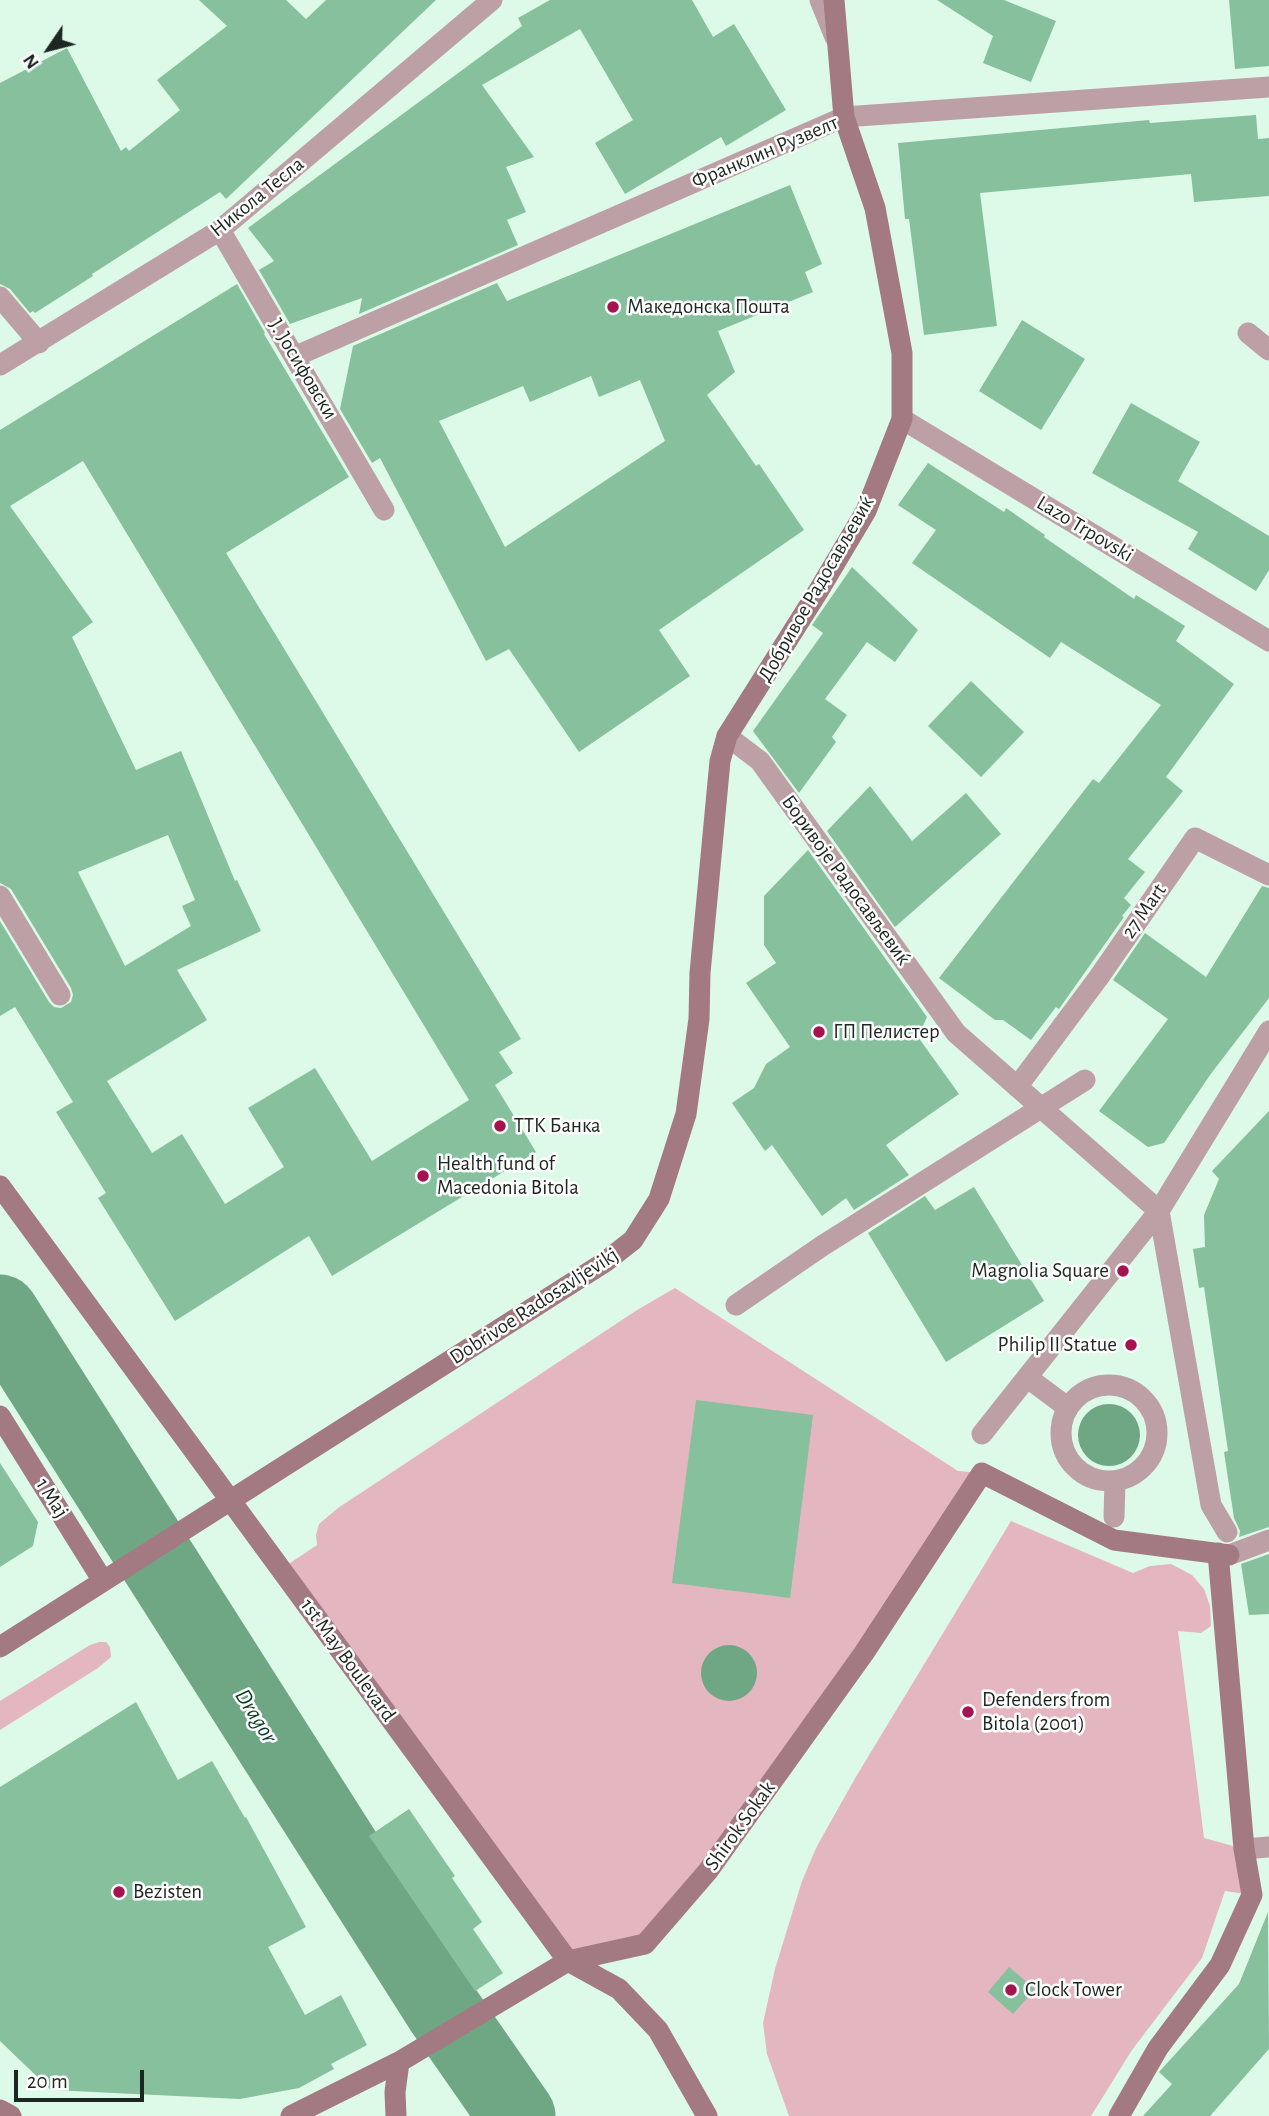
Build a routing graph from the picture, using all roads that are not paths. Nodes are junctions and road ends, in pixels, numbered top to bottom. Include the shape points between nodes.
1 (492, 0) edge
2 (820, 0) edge
3 (834, 0) edge
4 (837, 43) junction
5 (1269, 87) edge
6 (845, 117) junction
7 (220, 230) junction
8 (0, 297) edge
9 (1248, 333) dead end
10 (39, 343) junction
11 (1269, 350) edge
12 (296, 356) junction
13 (0, 365) edge
14 (902, 419) junction
15 (384, 510) dead end
16 (1269, 639) edge
17 (727, 736) junction
18 (1269, 875) edge
19 (0, 896) edge
20 (60, 995) dead end
21 (1269, 1031) edge
22 (1085, 1080) dead end
23 (1017, 1087) junction
24 (1040, 1107) junction
25 (0, 1186) edge
26 (1159, 1211) junction
27 (736, 1305) dead end
28 (1028, 1378) junction
29 (1067, 1407) junction
30 (1196, 1424) junction
31 (1157, 1428) junction
32 (4, 1430) edge
33 (982, 1434) dead end
34 (1115, 1481) junction
35 (231, 1500) junction
36 (1114, 1517) dead end
37 (1227, 1532) dead end
38 (1269, 1540) edge
39 (1224, 1554) junction
40 (110, 1577) junction
41 (0, 1647) edge
42 (1269, 1847) edge
43 (1244, 1849) junction
44 (568, 1961) junction
45 (399, 2062) junction
46 (0, 2110) edge
47 (11, 2116) edge
48 (291, 2116) edge
49 (396, 2116) edge
50 (707, 2116) edge
51 (1119, 2116) edge

1 - 7 street, Никола Тесла
2 - 4 street
3 - 4 street, Добривое Радосављевиќ
4 - 6 street, Добривое Радосављевиќ
5 - 6 street, Франклин Рузвелт
6 - 12 street, Франклин Рузвелт
6 - 14 street, Добривое Радосављевиќ via 876,208 902,353
7 - 10 street, Никола Тесла
7 - 12 street, Ј. Јосифовски
8 - 10 street
9 - 11 street
10 - 13 street, Никола Тесла
12 - 15 street, Ј. Јосифовски
14 - 16 street, Lazo Trpovski
14 - 17 street, Добривое Радосављевиќ via 866,511
17 - 23 street, Боривоје Радосављевиќ via 761,761 956,1033
17 - 35 street, Добривое Радосављевиќ via 720,761 699,1019 686,1114 659,1199 633,1240 606,1262
18 - 23 street, 27 Mart via 1195,838
19 - 20 street
21 - 26 street
22 - 24 street
23 - 24 street, Боривоје Радосављевиќ
24 - 26 street, Боривоје Радосављевиќ
24 - 27 street
25 - 35 street, 1st May Boulevard
26 - 28 street
26 - 30 street
28 - 29 street
28 - 33 street
29 - 31 street via 1090,1388 1120,1386 1145,1401
29 - 34 street via 1062,1422 1064,1452 1085,1475
30 - 31 street
30 - 37 street via 1211,1505
31 - 34 street via 1147,1464
32 - 40 street, 1 Maj
34 - 36 street
35 - 40 street, Добривое Радосављевиќ
35 - 44 street, 1st May Boulevard
38 - 39 street
39 - 43 street
39 - 44 street, Shirok Sokak via 1114,1540 982,1473 864,1653 708,1871 645,1944
40 - 41 street, Добривое Радосављевиќ
42 - 43 street
43 - 51 street via 1252,1895 1220,1965 1158,2048
44 - 45 street, Shirok Sokak
44 - 50 street, 1st May Boulevard via 619,1989 658,2030
45 - 48 street, Shirok Sokak
45 - 49 street
46 - 47 street

